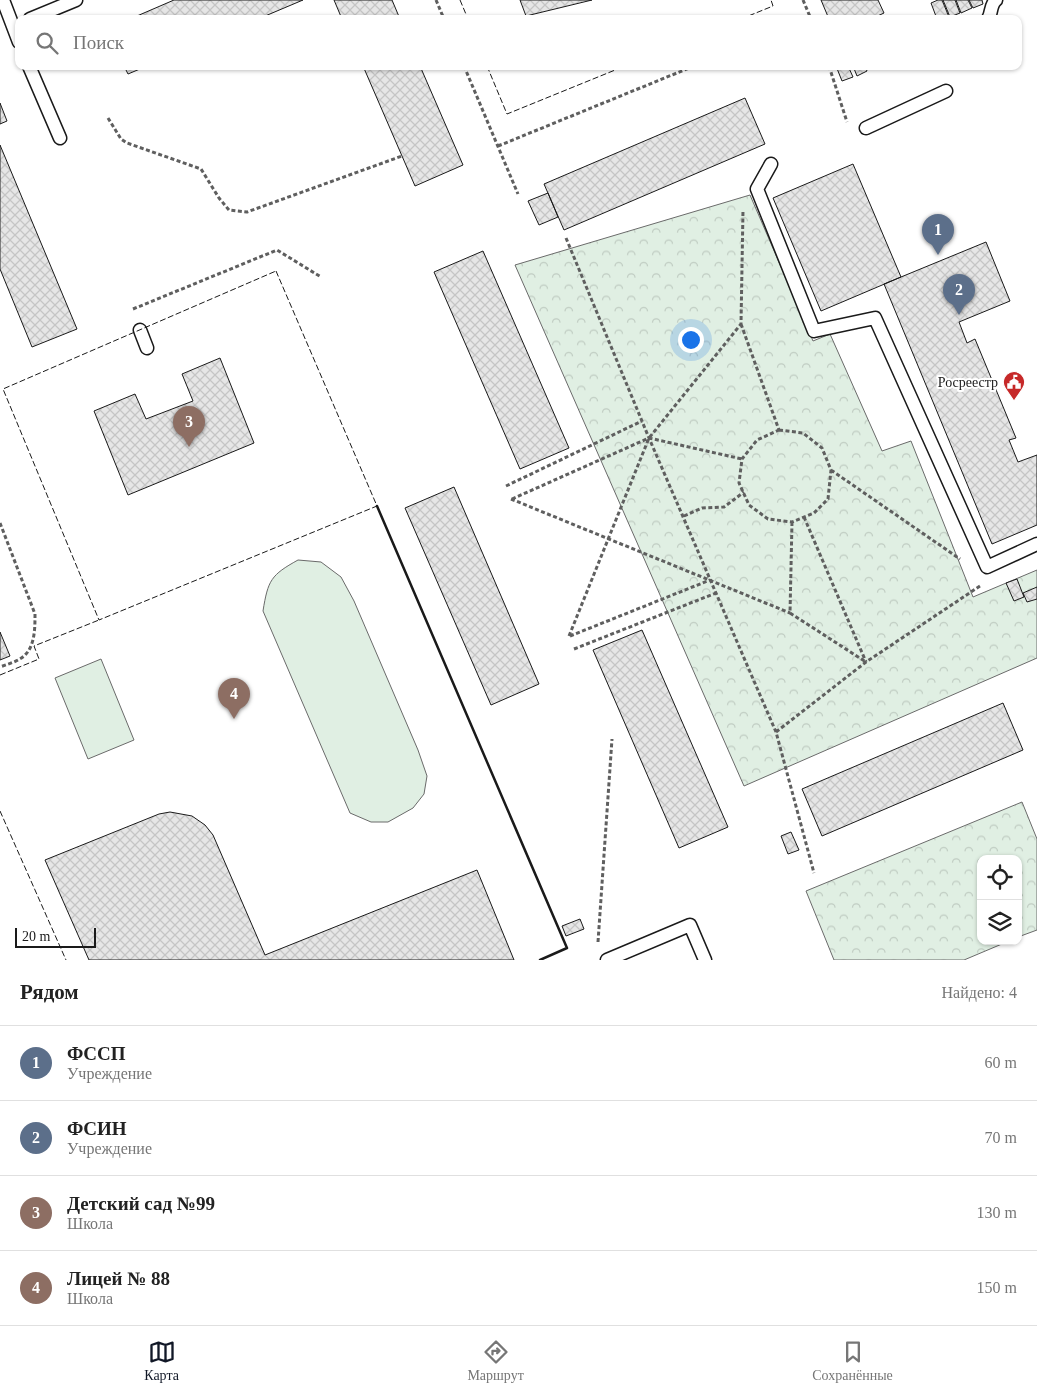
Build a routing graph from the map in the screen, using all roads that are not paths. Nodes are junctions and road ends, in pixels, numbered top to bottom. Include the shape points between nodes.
1 (3, 0) edge
2 (76, 0) edge
3 (996, 0) edge
4 (40, 15) edge
5 (990, 15) edge
6 (15, 23) edge
7 (31, 70) edge
8 (946, 91) dead end
9 (866, 128) dead end
10 (60, 138) dead end
11 (771, 164) dead end
12 (140, 330) dead end
13 (147, 348) dead end
14 (1037, 544) edge
15 (607, 960) edge
16 (705, 960) edge

1 - 6 lane
2 - 4 lane
3 - 5 lane
7 - 10 lane
8 - 9 lane
11 - 14 lane via 757,189 814,331 875,318 988,567
12 - 13 lane
15 - 16 lane via 690,925

